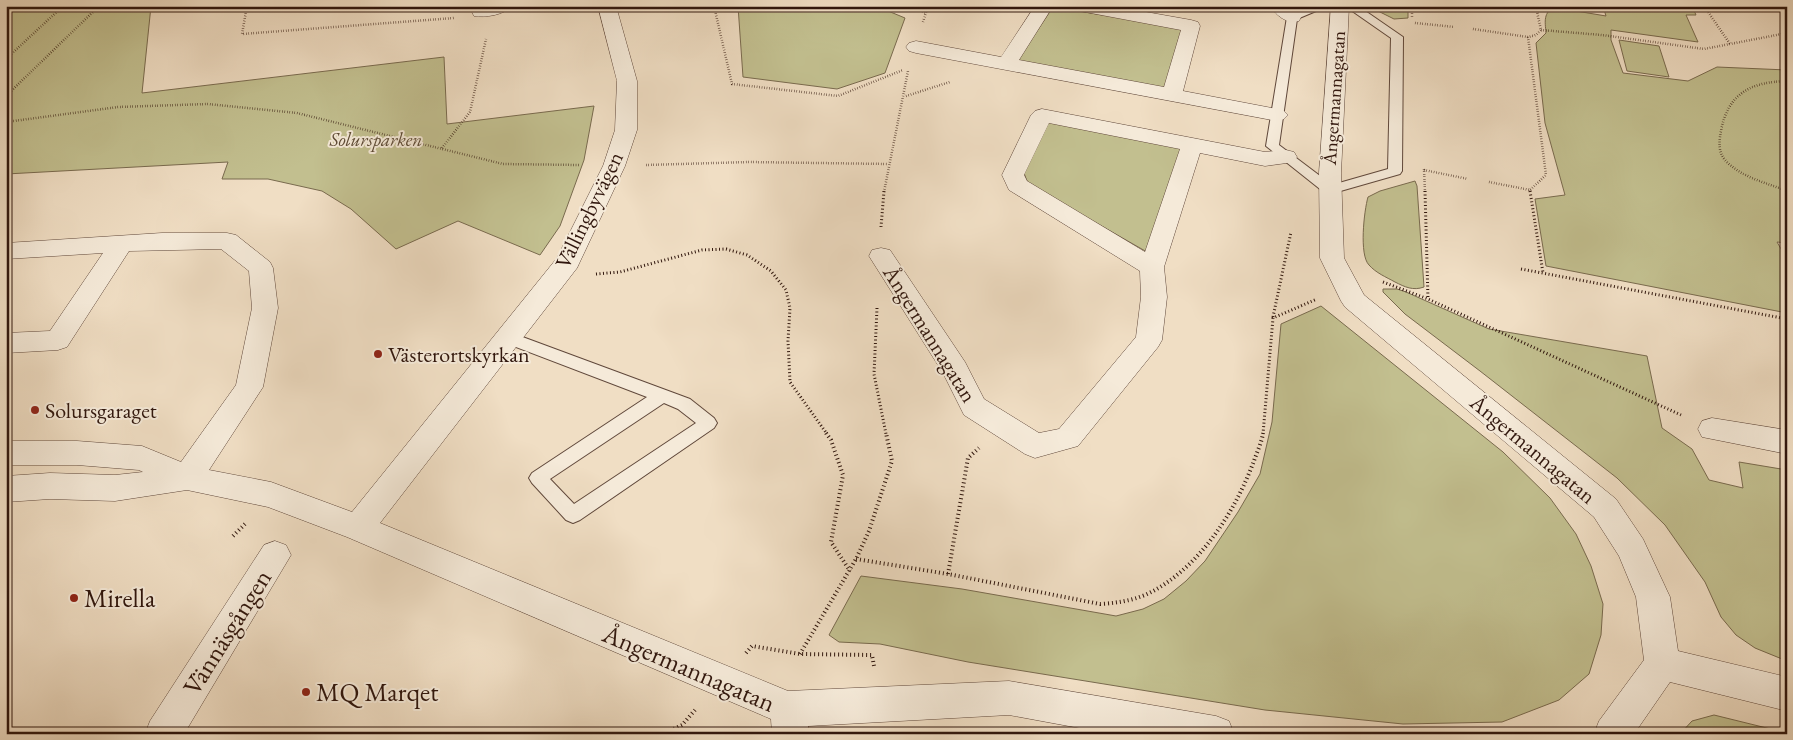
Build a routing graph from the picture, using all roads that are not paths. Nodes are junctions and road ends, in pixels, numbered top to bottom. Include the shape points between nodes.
1 (502, 6) edge
2 (607, 6) edge
3 (1044, 6) edge
4 (1080, 6) edge
5 (1323, 6) edge
6 (1340, 6) edge
7 (1350, 6) edge
8 (481, 12) dead end
9 (1285, 12) edge
10 (916, 47) road end
11 (1007, 63) junction
12 (1172, 94) junction
13 (1277, 114) junction
14 (1192, 145) junction
15 (1286, 157) junction
16 (1330, 190) junction
17 (122, 244) junction
18 (6, 251) edge
19 (881, 256) road end
20 (1152, 266) junction
21 (508, 338) junction
22 (6, 343) edge
23 (662, 396) junction
24 (1712, 429) road end
25 (1787, 442) edge
26 (6, 453) edge
27 (187, 478) junction
28 (6, 489) edge
29 (358, 528) junction
30 (275, 555) dead end
31 (1662, 664) junction
32 (1787, 694) edge
33 (789, 721) edge
34 (163, 734) edge
35 (1216, 734) edge
36 (1612, 734) edge

1 - 8 street
2 - 21 street, Vällingbyvägen via 627,81 626,130 614,166 568,262
3 - 11 street
4 - 12 street via 1191,26
5 - 9 lane, Ångermannagatan
6 - 16 street, Ångermannagatan
7 - 16 lane via 1397,37 1395,171
9 - 13 lane, Ångermannagatan
10 - 11 street
11 - 12 street
12 - 13 street
13 - 15 lane, Ångermannagatan via 1272,146
14 - 15 street, Ångermannagatan via 1265,159
14 - 20 street
14 - 20 street, Ångermannagatan via 1042,115 1013,176 1017,185
15 - 16 lane, Ångermannagatan
16 - 31 street, Ångermannagatan via 1332,258 1354,301 1605,508 1632,549 1653,597
17 - 18 street
17 - 22 street via 58,340
17 - 27 street via 227,241 261,268 265,308 249,387
19 - 20 street, Ångermannagatan via 955,369 974,407 1036,446 1068,438 1149,340 1154,297
21 - 23 lane
21 - 29 street, Vällingbyvägen
23 - 23 lane via 684,404 708,423 572,515 538,478
24 - 25 street
26 - 27 street, Ångermannagatan via 142,458
27 - 28 street, Ångermannagatan via 115,488 50,486
27 - 29 street, Ångermannagatan via 271,495
29 - 33 street, Ångermannagatan
30 - 34 street, Vännäsgången
31 - 32 street
31 - 36 street
33 - 35 street, Ångermannagatan via 882,703 1009,698

